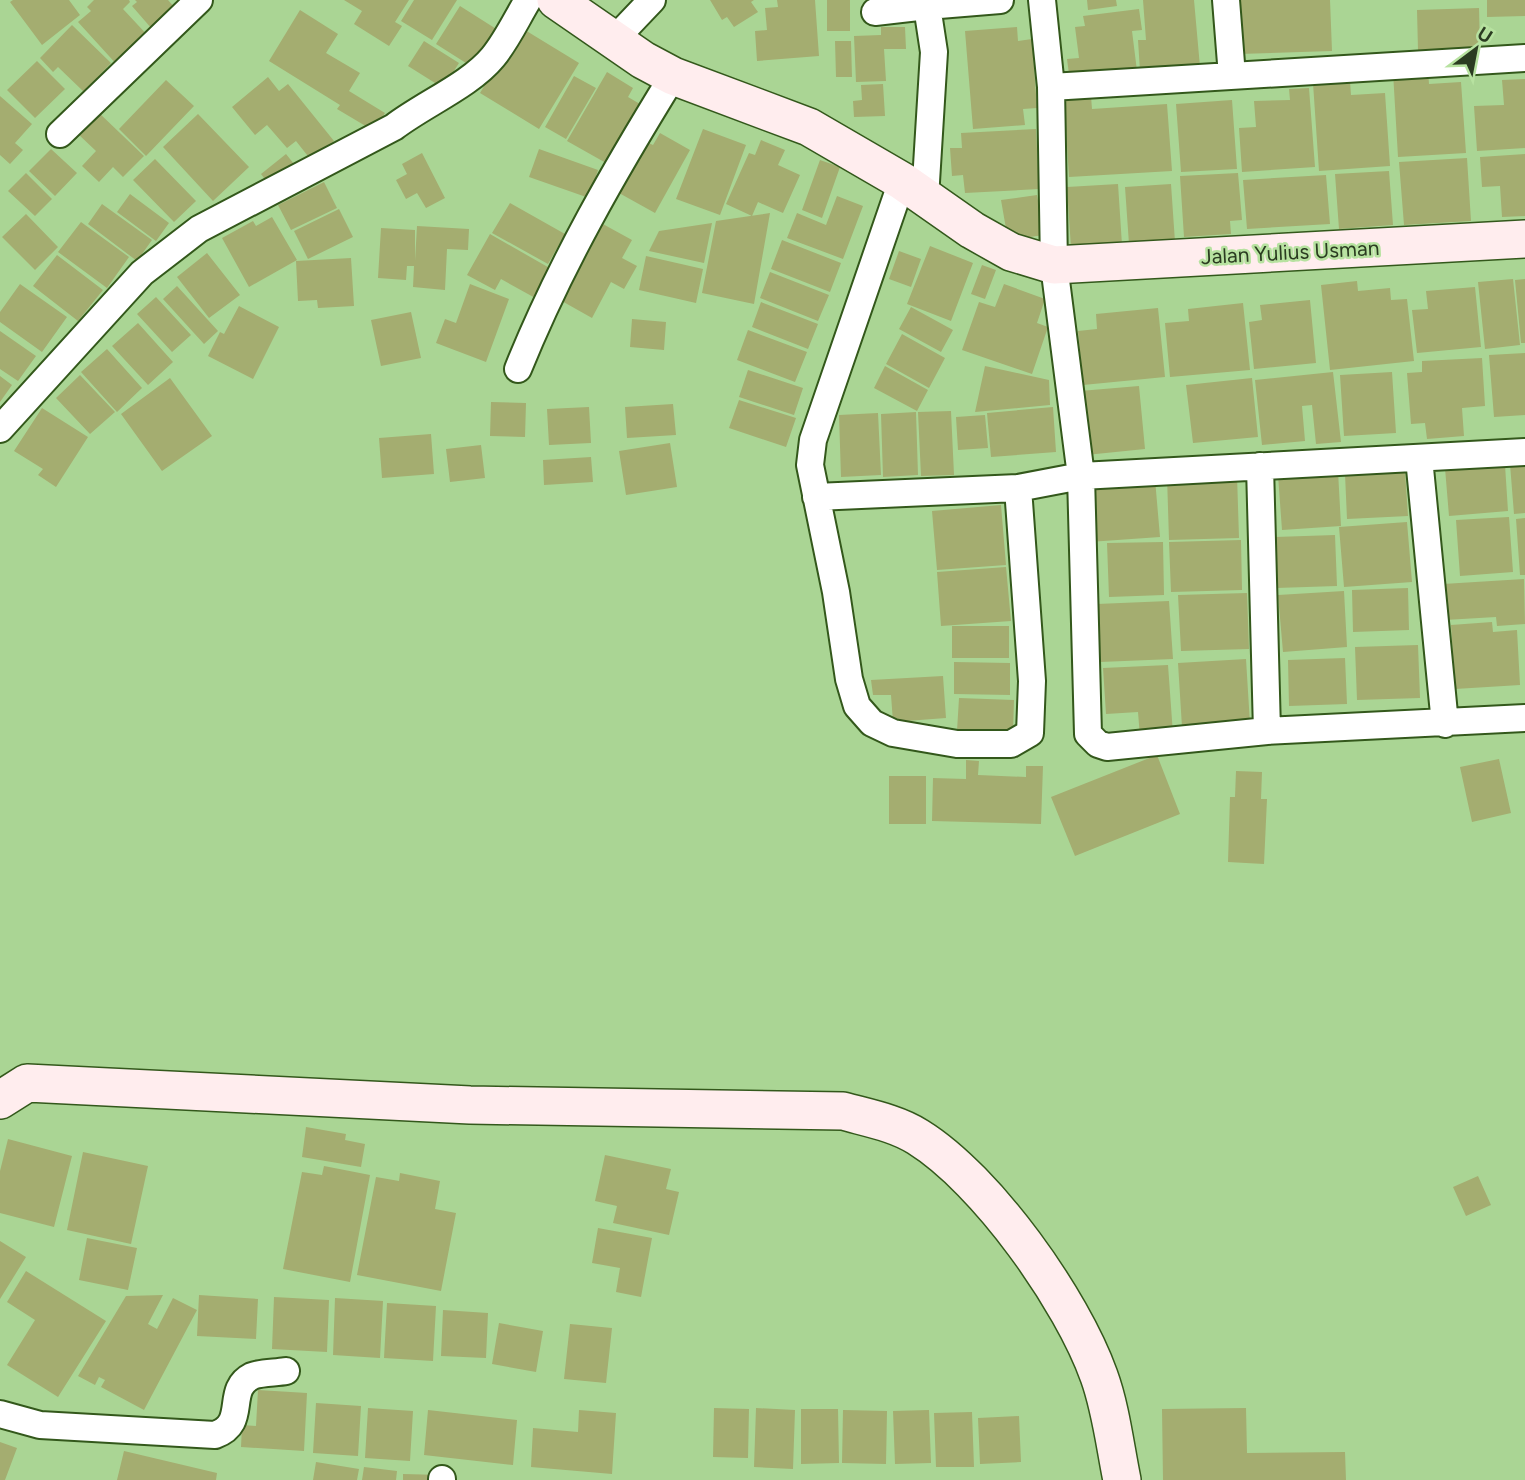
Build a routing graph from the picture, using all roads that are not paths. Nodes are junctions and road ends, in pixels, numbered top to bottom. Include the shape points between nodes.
1 (199, 0) edge
2 (528, 0) edge
3 (556, 0) edge
4 (652, 0) edge
5 (1000, 0) edge
6 (1042, 0) edge
7 (1226, 0) edge
8 (927, 6) junction
9 (875, 12) dead end
10 (613, 41) junction
11 (1525, 58) edge
12 (673, 76) junction
13 (1232, 76) junction
14 (1051, 87) junction
15 (61, 134) dead end
16 (914, 189) junction
17 (1525, 240) edge
18 (1054, 265) junction
19 (518, 369) dead end
20 (0, 429) edge
21 (1525, 452) edge
22 (1419, 458) junction
23 (1260, 466) junction
24 (1081, 476) junction
25 (1018, 488) junction
26 (816, 497) junction
27 (1525, 718) edge
28 (1445, 724) junction
29 (1267, 732) junction
30 (0, 1100) edge
31 (286, 1371) dead end
32 (0, 1414) edge
33 (1122, 1480) edge

1 - 15 street
2 - 20 street via 493,57 461,85 394,127 199,229 142,273
3 - 10 street
4 - 10 street
5 - 8 street
6 - 14 street
7 - 13 street
8 - 9 street
8 - 16 street via 934,52
10 - 12 street
11 - 13 street
12 - 16 street via 810,127
12 - 19 street via 602,190
13 - 14 street
14 - 18 street
16 - 18 street via 1012,252
16 - 26 street via 813,440 810,465
17 - 18 street, Jalan Yulius Usman
18 - 24 street
21 - 22 street
22 - 23 street
22 - 28 street
23 - 24 street
23 - 29 street
24 - 25 street
24 - 29 street via 1088,734 1107,747
25 - 26 street
25 - 26 street via 1032,727 1025,738 1011,744 957,744 893,733 872,723 857,706
27 - 28 street
28 - 29 street
30 - 33 street via 27,1083 470,1105 833,1111 882,1121 918,1137 961,1173 1031,1251 1070,1315 1099,1377
31 - 32 street via 254,1375 245,1381 238,1392 233,1422 228,1430 215,1435 40,1425

